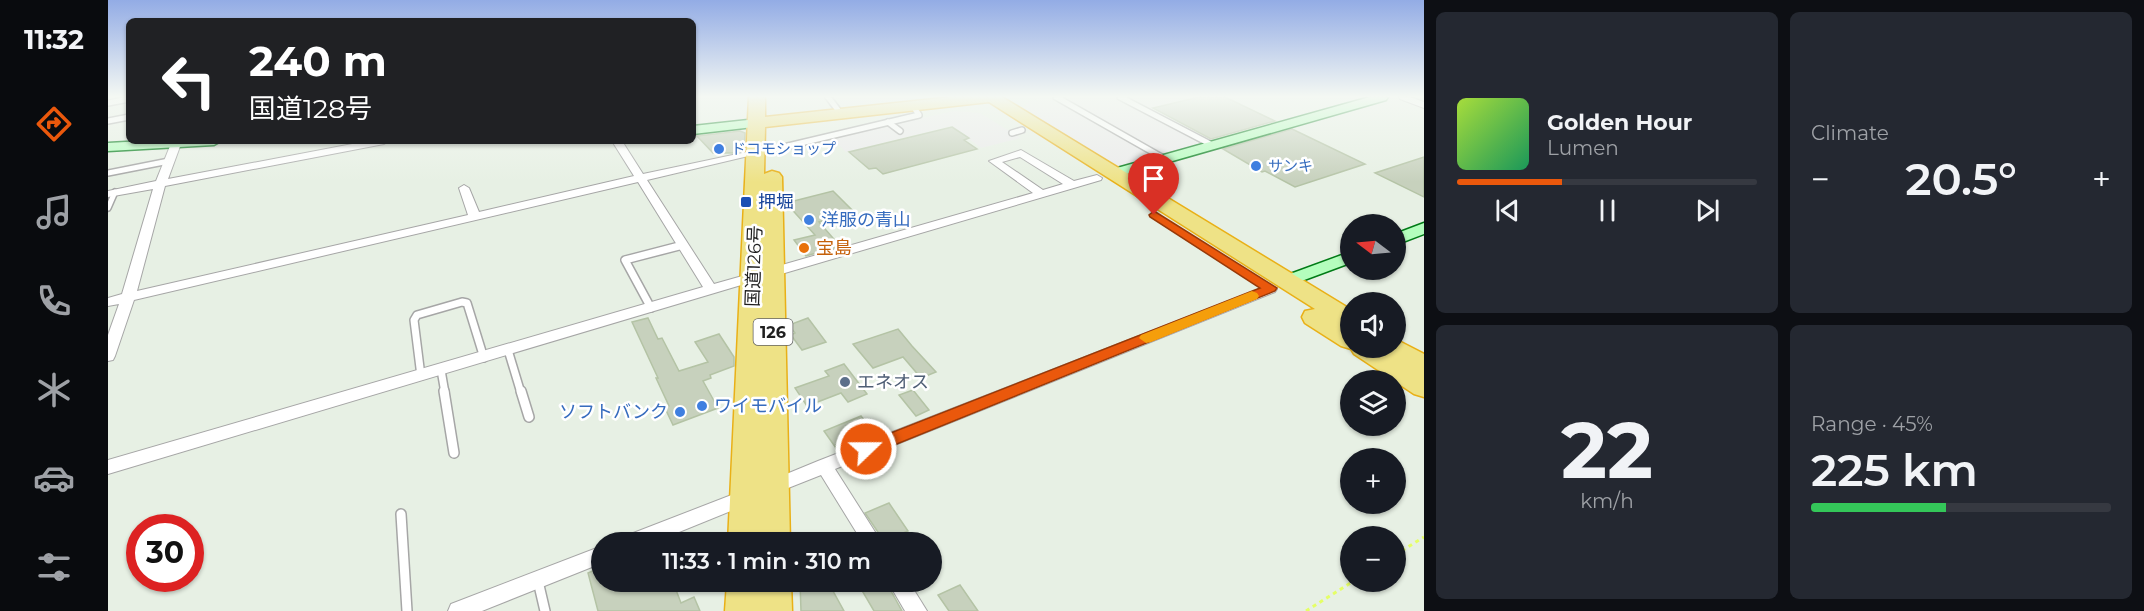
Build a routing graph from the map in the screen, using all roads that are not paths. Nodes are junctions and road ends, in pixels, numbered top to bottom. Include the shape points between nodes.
1 (739, 126) edge
2 (764, 126) edge
3 (873, 126) edge
4 (893, 126) edge
5 (1012, 126) edge
6 (1031, 126) edge
7 (1106, 126) edge
8 (1175, 126) edge
9 (1281, 126) edge
10 (696, 130) edge
11 (900, 131) dead end
12 (149, 144) edge
13 (176, 144) edge
14 (368, 144) edge
15 (619, 144) edge
16 (1212, 145) junction
17 (108, 147) edge
18 (764, 151) junction
19 (1165, 159) junction
20 (169, 161) junction
21 (108, 173) edge
22 (1106, 175) junction
23 (641, 179) junction
24 (160, 184) junction
25 (1072, 185) junction
26 (464, 188) dead end
27 (111, 193) edge
28 (1041, 194) junction
29 (108, 208) edge
30 (475, 217) junction
31 (1424, 228) edge
32 (1406, 235) edge
33 (683, 245) junction
34 (1340, 261) edge
35 (763, 274) junction
36 (1279, 285) junction
37 (711, 289) junction
38 (128, 298) junction
39 (108, 302) edge
40 (651, 308) junction
41 (1340, 315) edge
42 (1340, 332) edge
43 (508, 350) junction
44 (1406, 355) edge
45 (108, 356) edge
46 (483, 358) junction
47 (1379, 358) edge
48 (1424, 366) edge
49 (441, 370) junction
50 (421, 376) junction
51 (1424, 387) edge
52 (529, 417) dead end
53 (454, 453) dead end
54 (824, 466) junction
55 (108, 467) edge
56 (773, 487) junction
57 (747, 497) junction
58 (401, 513) dead end
59 (658, 532) edge
60 (746, 532) edge
61 (773, 532) edge
62 (866, 532) edge
63 (591, 558) edge
64 (538, 580) junction
65 (744, 592) edge
66 (774, 592) edge
67 (905, 592) edge
68 (407, 611) edge
69 (458, 611) edge
70 (545, 611) edge
71 (743, 611) edge
72 (774, 611) edge
73 (917, 611) edge

1 - 10 street
2 - 18 highway, 国道126号 / 126
3 - 18 lane
4 - 11 lane
5 - 22 highway
6 - 22 highway
7 - 19 lane
8 - 16 lane
9 - 16 street
12 - 17 street
13 - 20 street
14 - 24 street
15 - 23 street
16 - 19 street
18 - 23 street
18 - 35 highway, 国道126号 / 126
19 - 22 street
20 - 21 lane
20 - 24 street
22 - 25 street
22 - 36 highway
23 - 30 street
23 - 33 street
24 - 27 street
24 - 38 street
25 - 28 street
25 - 28 street via 1021,153 994,161
26 - 30 street
27 - 29 lane
28 - 35 street
30 - 38 street
31 - 32 street
33 - 37 street
33 - 40 lane via 625,260
34 - 36 street
35 - 37 street
35 - 56 highway, 国道126号 / 126
35 - 57 highway, 国道126号 / 126
36 - 41 highway
36 - 42 highway
36 - 54 street
37 - 40 street
38 - 39 street
38 - 45 street
40 - 43 street
43 - 46 street
43 - 52 lane
44 - 48 highway
46 - 49 street
46 - 50 lane via 467,303 417,315 414,320
47 - 51 highway
49 - 50 street
49 - 53 lane
50 - 55 street
54 - 56 street
54 - 62 street
56 - 57 street
56 - 61 highway, 国道126号 / 126
57 - 59 street
57 - 60 highway, 国道126号 / 126
58 - 68 lane
63 - 64 street
64 - 69 street
64 - 70 lane
65 - 71 highway
66 - 72 highway
67 - 73 street

